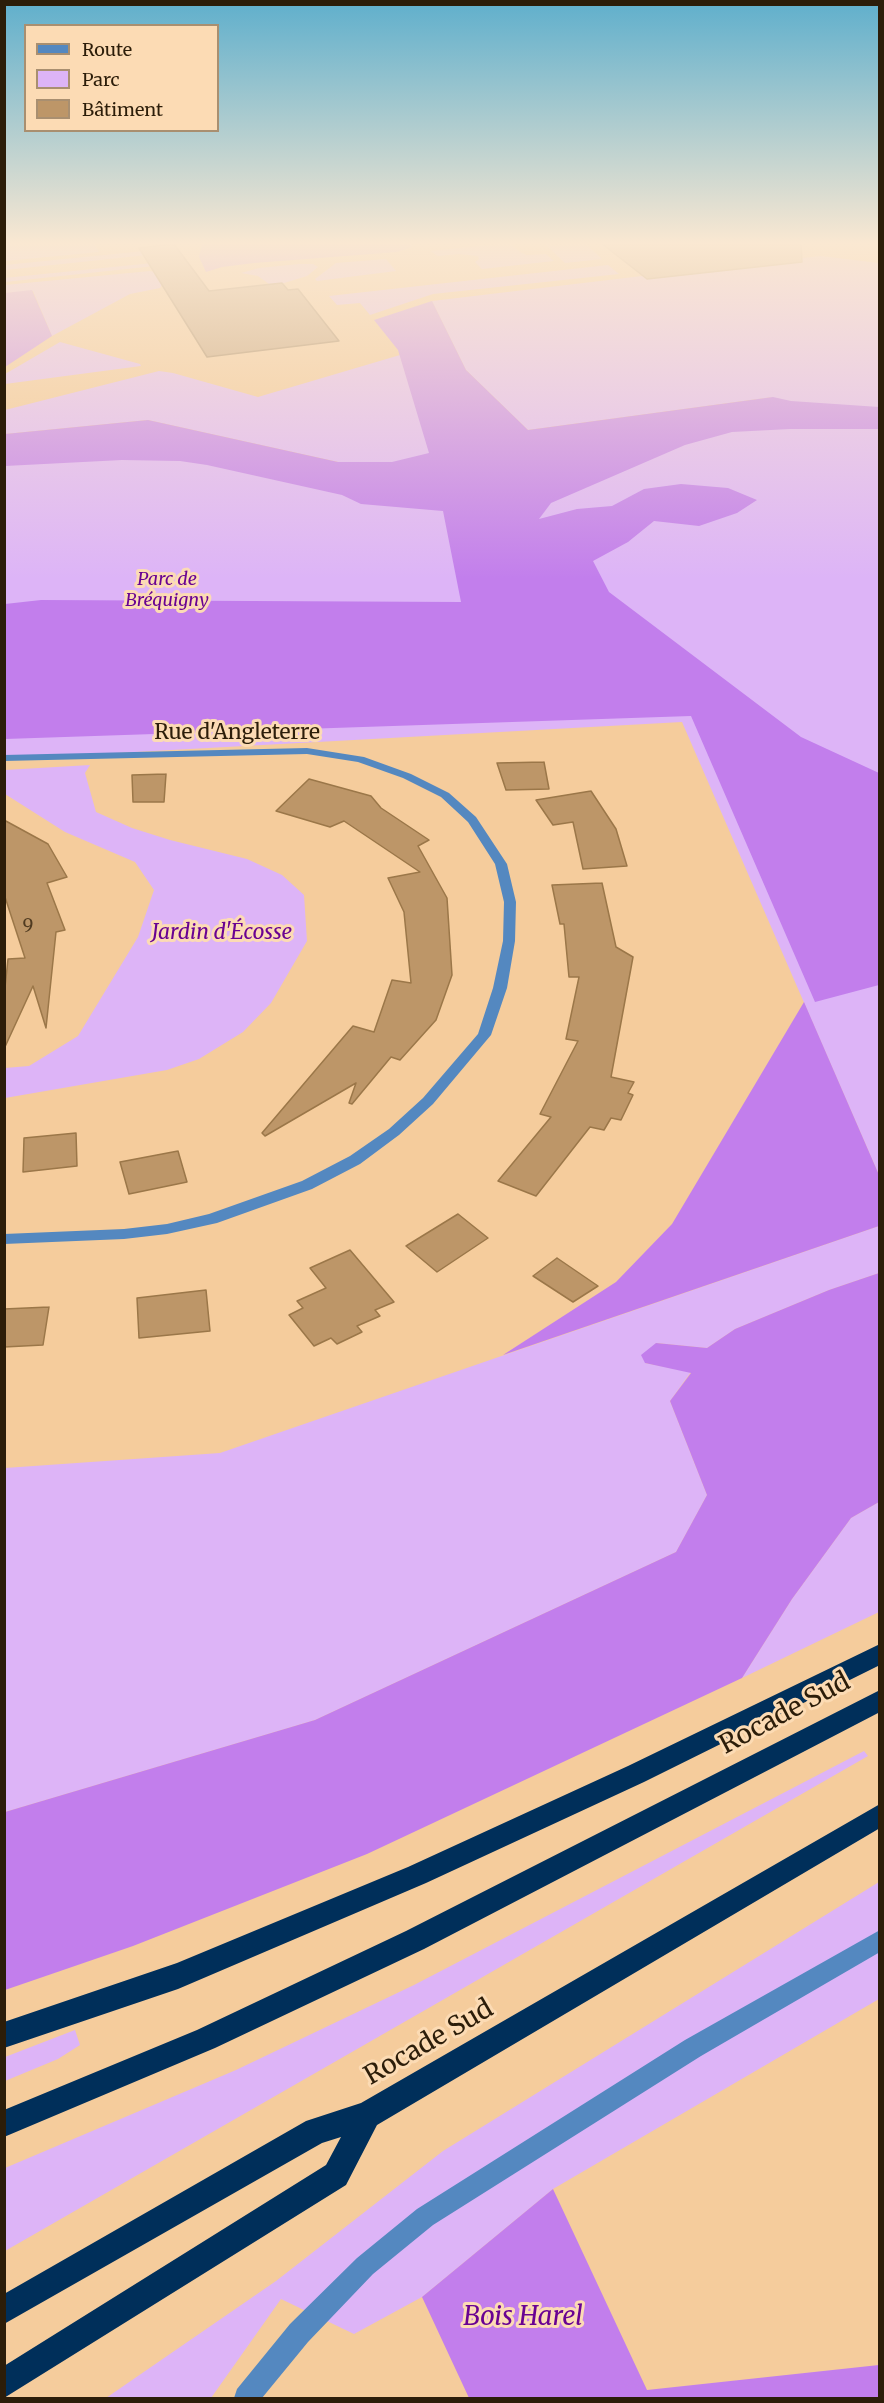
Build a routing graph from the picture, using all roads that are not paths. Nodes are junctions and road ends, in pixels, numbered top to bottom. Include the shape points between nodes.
1 (4, 758) edge
2 (4, 1239) edge
3 (879, 1654) edge
4 (879, 1700) edge
5 (879, 1815) edge
6 (879, 1940) edge
7 (4, 2036) edge
8 (368, 2115) junction
9 (4, 2124) edge
10 (4, 2310) edge
11 (4, 2383) edge
12 (246, 2398) edge

1 - 2 street, Rue d'Angleterre via 307,751 360,759 445,795 472,820 501,864 510,902 509,941 500,988 484,1035 428,1101 355,1160 307,1185 212,1219 124,1234
3 - 7 highway via 636,1774 417,1875 178,1976
4 - 9 highway, Rocade Sud via 415,1941 206,2039
5 - 8 highway, Rocade Sud
6 - 12 street via 693,2048 425,2217 365,2265 299,2332
8 - 10 highway, Rocade Sud via 316,2131
8 - 11 highway via 336,2175

